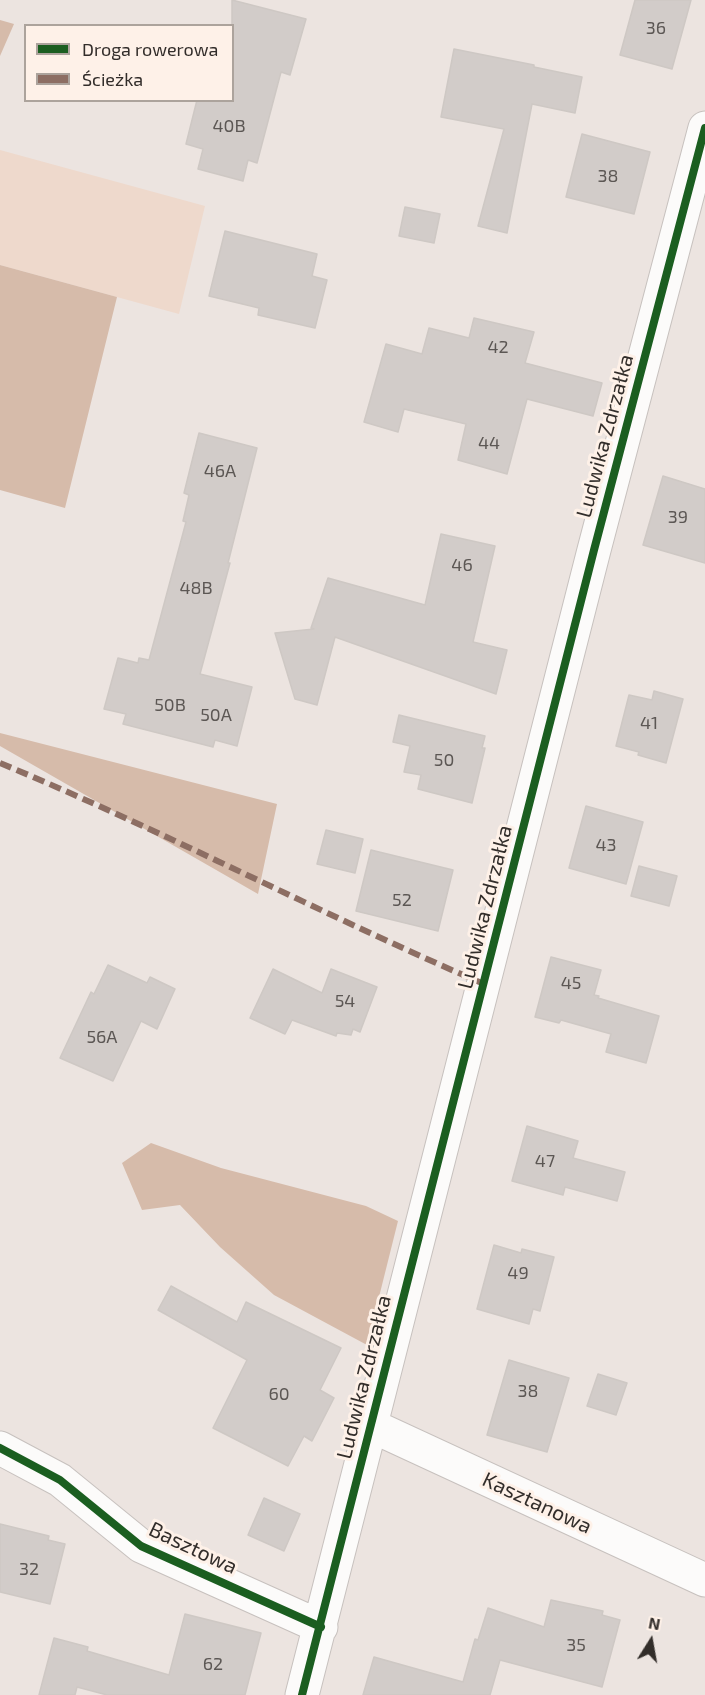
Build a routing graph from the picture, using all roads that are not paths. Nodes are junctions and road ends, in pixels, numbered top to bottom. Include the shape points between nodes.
1 (705, 128) edge
2 (370, 1425) junction
3 (0, 1448) edge
4 (705, 1580) edge
5 (321, 1626) junction
6 (302, 1695) edge

1 - 2 street, Ludwika Zdrzałka
2 - 4 street, Kasztanowa
2 - 5 street, Ludwika Zdrzałka
3 - 5 street, Basztowa via 60,1480 141,1546
5 - 6 street, Ludwika Zdrzałka

